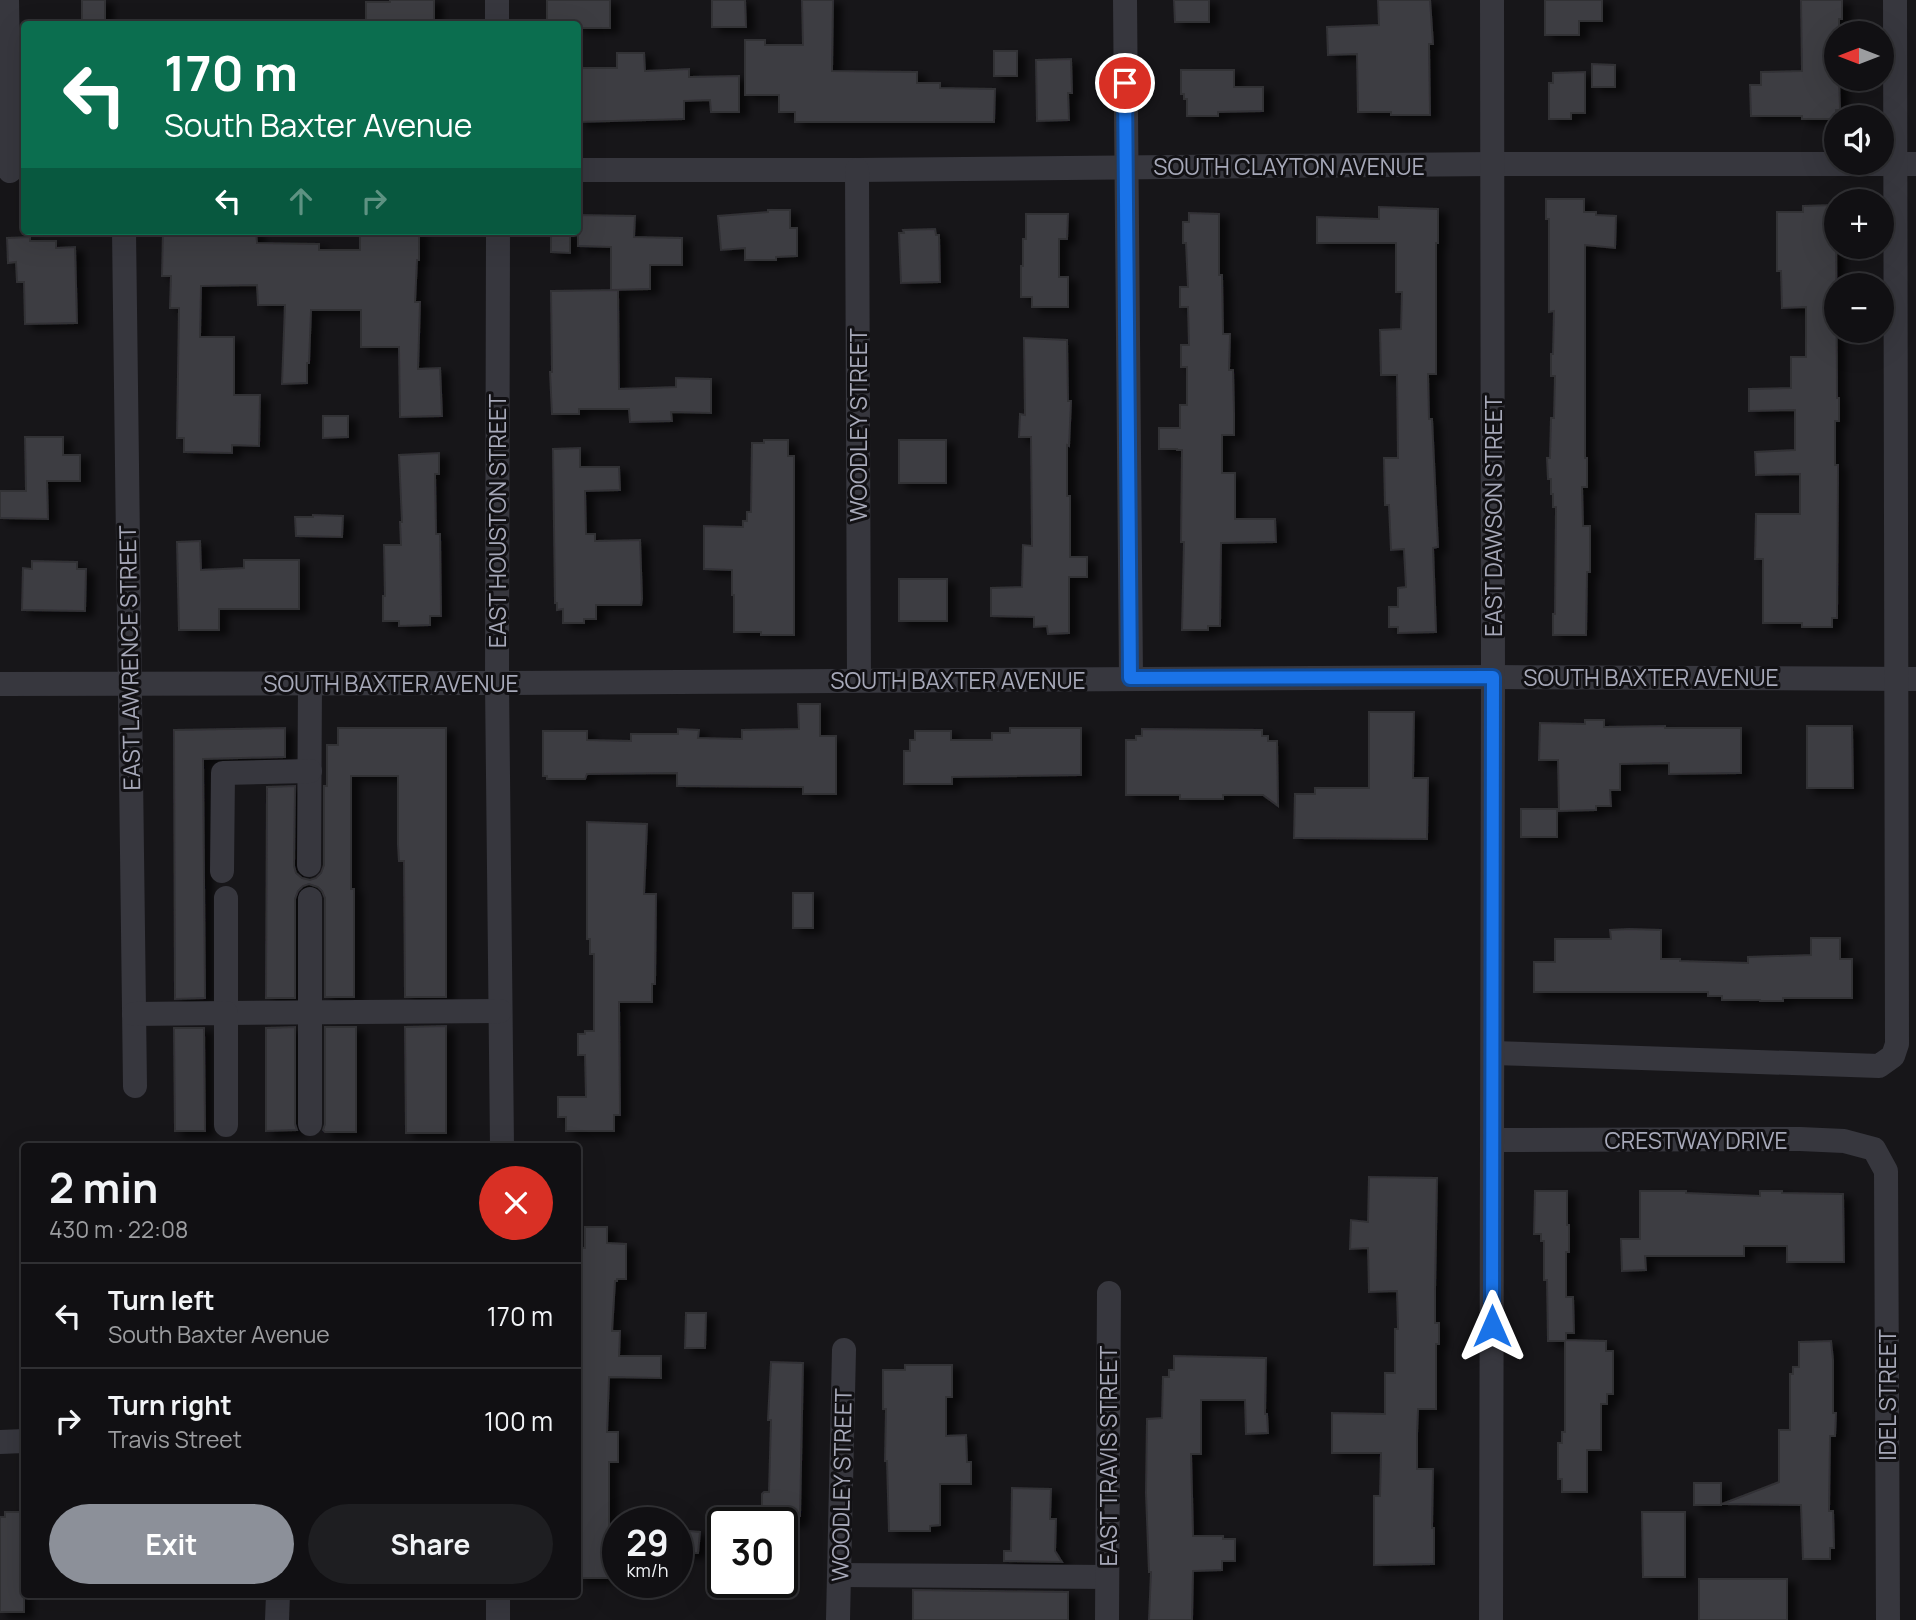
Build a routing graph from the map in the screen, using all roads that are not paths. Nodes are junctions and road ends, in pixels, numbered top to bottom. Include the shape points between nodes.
1 (7, 0) edge
2 (497, 0) edge
3 (1125, 0) edge
4 (1492, 0) edge
5 (1895, 0) edge
6 (497, 21) edge
7 (1493, 164) junction
8 (1906, 164) edge
9 (1126, 167) junction
10 (581, 170) edge
11 (857, 170) junction
12 (11, 171) edge
13 (124, 235) edge
14 (498, 235) edge
15 (1493, 677) junction
16 (1130, 678) junction
17 (1907, 678) edge
18 (859, 680) junction
19 (496, 683) junction
20 (0, 684) edge
21 (130, 684) junction
22 (310, 684) junction
23 (310, 771) junction
24 (309, 864) dead end
25 (222, 871) dead end
26 (226, 898) dead end
27 (310, 899) dead end
28 (500, 1010) junction
29 (310, 1012) junction
30 (226, 1013) junction
31 (134, 1014) junction
32 (1493, 1053) junction
33 (135, 1086) dead end
34 (310, 1124) dead end
35 (226, 1125) dead end
36 (1493, 1140) junction
37 (502, 1143) edge
38 (1886, 1171) joint
39 (1109, 1293) dead end
40 (844, 1350) dead end
41 (21, 1441) edge
42 (0, 1442) edge
43 (839, 1576) junction
44 (1107, 1577) junction
45 (278, 1598) edge
46 (498, 1598) edge
47 (277, 1620) edge
48 (498, 1620) edge
49 (838, 1620) edge
50 (1107, 1620) edge
51 (1491, 1620) edge
52 (1888, 1620) edge

1 - 12 street
2 - 6 street
3 - 9 street
4 - 7 street, EAST DAWSON STREET
5 - 8 street
7 - 8 street, SOUTH CLAYTON AVENUE
7 - 9 street, SOUTH CLAYTON AVENUE
7 - 15 street, EAST DAWSON STREET
8 - 17 street
9 - 11 street, SOUTH CLAYTON AVENUE
9 - 16 street
10 - 11 street, SOUTH CLAYTON AVENUE
11 - 18 street, WOODLEY STREET
13 - 21 street, EAST LAWRENCE STREET
14 - 19 street, EAST HOUSTON STREET
15 - 16 street, SOUTH BAXTER AVENUE
15 - 17 street, SOUTH BAXTER AVENUE
15 - 32 street, EAST DAWSON STREET
16 - 18 street, SOUTH BAXTER AVENUE
17 - 32 street via 1897,1044 1893,1056 1879,1066
18 - 19 street, SOUTH BAXTER AVENUE
19 - 22 street, SOUTH BAXTER AVENUE
19 - 28 street, EAST HOUSTON STREET
20 - 21 street, SOUTH BAXTER AVENUE
21 - 22 street, SOUTH BAXTER AVENUE
21 - 31 street, EAST LAWRENCE STREET
22 - 23 street
23 - 24 street
23 - 25 street via 223,773
26 - 30 street
27 - 29 street
28 - 29 street
28 - 37 street, EAST HOUSTON STREET
29 - 30 street
29 - 34 street
30 - 31 street
30 - 35 street
31 - 33 street, EAST LAWRENCE STREET
32 - 36 street, EAST DAWSON STREET
36 - 38 street, CRESTWAY DRIVE via 1844,1141 1874,1149
36 - 51 street, EAST DAWSON STREET
38 - 52 street, IDEL STREET
39 - 44 street, EAST TRAVIS STREET
40 - 43 street, WOODLEY STREET
41 - 42 street
43 - 44 street
43 - 49 street, WOODLEY STREET
44 - 50 street, EAST TRAVIS STREET
45 - 47 street
46 - 48 street

